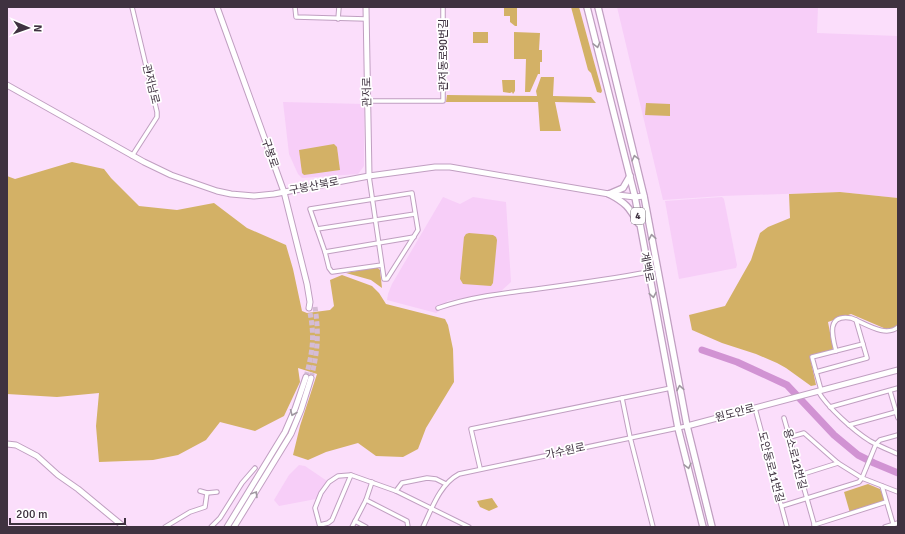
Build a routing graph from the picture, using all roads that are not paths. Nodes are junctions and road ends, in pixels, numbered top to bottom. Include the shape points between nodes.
1 (132, 7) edge
2 (217, 7) edge
3 (295, 7) edge
4 (339, 7) edge
5 (366, 7) edge
6 (442, 7) edge
7 (587, 7) edge
8 (598, 7) edge
9 (338, 19) junction
10 (366, 19) junction
11 (7, 85) edge
12 (368, 101) junction
13 (132, 156) junction
14 (369, 176) junction
15 (630, 176) junction
16 (284, 192) junction
17 (609, 194) junction
18 (644, 196) junction
19 (635, 197) junction
20 (371, 200) junction
21 (416, 214) junction
22 (374, 220) junction
23 (640, 226) junction
24 (317, 229) junction
25 (414, 237) junction
26 (378, 243) junction
27 (325, 252) junction
28 (382, 265) junction
29 (648, 272) junction
30 (311, 306) tunnel mouth
31 (438, 308) dead end
32 (856, 320) junction
33 (898, 327) edge
34 (863, 344) junction
35 (836, 351) junction
36 (898, 370) edge
37 (816, 372) junction
38 (670, 388) junction
39 (898, 388) edge
40 (819, 390) junction
41 (890, 391) junction
42 (622, 398) junction
43 (830, 407) junction
44 (755, 408) junction
45 (896, 412) junction
46 (784, 418) dead end
47 (898, 418) edge
48 (849, 425) junction
49 (687, 426) junction
50 (678, 428) junction
51 (898, 435) edge
52 (630, 437) junction
53 (790, 438) junction
54 (7, 444) edge
55 (876, 444) junction
56 (898, 454) edge
57 (838, 463) junction
58 (255, 468) dead end
59 (480, 468) junction
60 (351, 475) junction
61 (800, 475) junction
62 (862, 478) junction
63 (372, 482) junction
64 (446, 484) junction
65 (882, 486) junction
66 (200, 491) dead end
67 (396, 491) junction
68 (217, 492) dead end
69 (898, 492) edge
70 (207, 493) junction
71 (806, 499) junction
72 (366, 500) junction
73 (886, 502) junction
74 (782, 506) junction
75 (432, 508) junction
76 (355, 522) junction
77 (898, 523) edge
78 (320, 526) edge
79 (814, 526) edge
80 (894, 526) edge
81 (124, 527) edge
82 (165, 527) edge
83 (211, 527) edge
84 (227, 527) edge
85 (234, 527) edge
86 (352, 527) edge
87 (366, 527) edge
88 (408, 527) edge
89 (423, 527) edge
90 (469, 527) edge
91 (653, 527) edge
92 (703, 527) edge
93 (712, 527) edge
94 (787, 527) edge
95 (885, 527) edge

1 - 13 street, 관저남로 via 157,112
2 - 16 main road, 구봉로
3 - 9 street via 296,17
4 - 9 street
5 - 10 main road, 관저로
6 - 12 street, 관저동로90번길 via 443,100
7 -> 15 main road, 계백로 / 4
18 -> 8 main road, 계백로 / 4
9 - 10 street
10 - 12 main road, 관저로
11 - 13 main road, 구봉산북로
12 - 14 main road, 관저로
13 - 16 main road, 구봉산북로 via 171,175 217,192 254,196
14 - 16 main road, 구봉산북로
14 - 17 main road, 구봉산북로 via 450,167
14 - 20 street
15 - 17 main road via 623,188
15 - 19 main road, 계백로 / 4
16 - 30 main road, 구봉로
17 - 19 main road, 구봉산북로
17 - 23 main road via 630,209
18 - 19 main road, 구봉산북로
49 -> 18 main road, 계백로 / 4
19 - 23 main road, 계백로 / 4
20 - 21 street via 412,193
20 - 22 street
20 - 24 street via 310,209
21 - 22 street
21 - 25 street via 418,230
22 - 24 street
22 - 26 street
23 - 29 main road, 계백로 / 4
24 - 27 street
25 - 26 street
25 - 28 street via 387,279 384,279
26 - 27 street
26 - 28 street
27 - 28 street via 332,272
29 - 31 street via 503,294
29 -> 38 main road, 계백로 / 4
32 - 33 street via 886,332
32 - 34 street
32 - 35 street via 847,318 836,322 831,329
34 - 35 street
34 - 37 street via 867,358
35 - 37 street via 812,357
36 - 40 main road
37 - 40 street
38 - 42 street
38 - 50 main road, 계백로 / 4
39 - 41 street
40 - 43 street via 822,399
40 - 44 main road, 원도안로
41 - 43 street
41 - 45 street
42 - 52 street
42 - 59 street via 471,429
43 - 48 street
44 - 49 main road, 원도안로
44 - 74 street, 도안동로11번길
45 - 47 street
45 - 48 street
46 - 53 street, 용소로12번길
48 - 55 street
49 - 50 street, 가수원로
49 - 93 main road, 계백로 / 4
50 - 52 street, 가수원로
50 -> 92 main road, 계백로 / 4
51 - 55 street via 880,440
52 - 59 street, 가수원로
52 - 91 street
53 - 57 street via 804,433
53 - 61 street, 용소로12번길
54 - 81 main road via 16,445 37,456 58,476
55 - 56 street
55 - 62 street
57 - 61 street
57 - 62 street
58 - 83 street
59 - 64 street, 가수원로 via 459,474
60 - 63 street
60 - 78 street via 332,520
60 - 78 street via 338,476 329,482 321,493 315,508
61 - 71 street, 용소로12번길
62 - 65 street
62 - 71 street, 용소로12번길 via 859,482
63 - 67 street
63 - 72 street
64 - 67 street via 427,478 402,483
64 - 75 street, 가수원로
65 - 69 street
65 - 73 street
66 - 70 street
67 - 75 street
68 - 70 street
70 - 82 street via 205,507 190,512
71 - 74 street, 용소로12번길
71 - 79 street
72 - 76 street
72 - 88 street via 407,521
73 - 79 street
73 - 80 street
74 - 94 street, 도안동로11번길
75 - 89 street, 가수원로
75 - 90 street
76 - 86 street
76 - 87 street
77 - 80 street
80 - 95 street
85 -> 84 main road via 291,434 302,410 309,377 285,432

